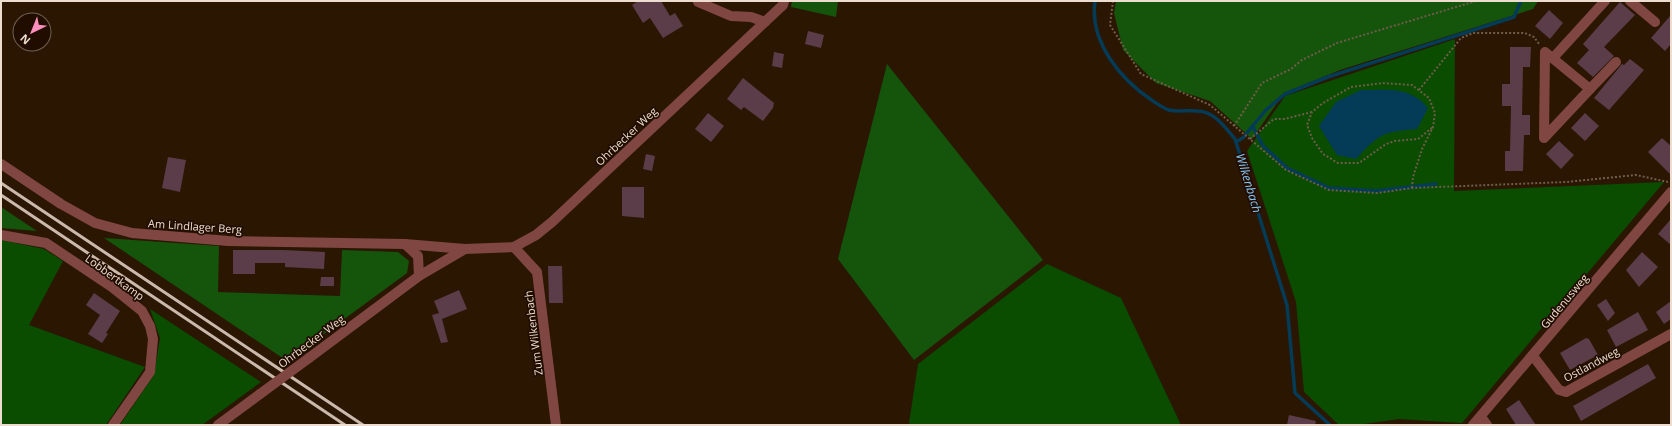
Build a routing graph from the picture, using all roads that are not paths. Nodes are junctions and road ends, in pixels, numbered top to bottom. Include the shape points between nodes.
1 (784, 1) edge
2 (1605, 1) edge
3 (1630, 1) edge
4 (698, 2) edge
5 (765, 22) junction
6 (1655, 22) dead end
7 (1549, 55) junction
8 (1616, 62) dead end
9 (1590, 89) junction
10 (1, 164) edge
11 (1671, 192) edge
12 (1, 236) edge
13 (405, 244) junction
14 (514, 247) junction
15 (465, 249) junction
16 (419, 276) junction
17 (1671, 334) edge
18 (1533, 356) junction
19 (1484, 421) edge
20 (114, 425) edge
21 (218, 425) edge
22 (556, 425) edge
23 (1473, 425) edge

1 - 5 street, Ohrbecker Weg
2 - 7 street
3 - 6 street
4 - 5 street via 731,16 751,17
5 - 14 street, Ohrbecker Weg via 552,222 536,235
7 - 9 street
7 - 9 street via 1544,138
8 - 9 street
10 - 13 street, Am Lindlager Berg via 95,223 132,233 228,241
11 - 18 street, Gudenusweg
12 - 20 street, Lobbertkamp via 46,243 112,287 142,311 153,339 150,372
13 - 15 street, Ohrbecker Weg
13 - 16 street via 418,256
14 - 15 street, Ohrbecker Weg
14 - 22 street, Zum Wilkenbach via 537,272
15 - 16 street, Ohrbecker Weg
16 - 21 street, Ohrbecker Weg, bridge
17 - 18 street, Ostlandweg via 1566,392 1559,390
18 - 19 street, Gudenusweg
19 - 23 street, Gudenusweg

